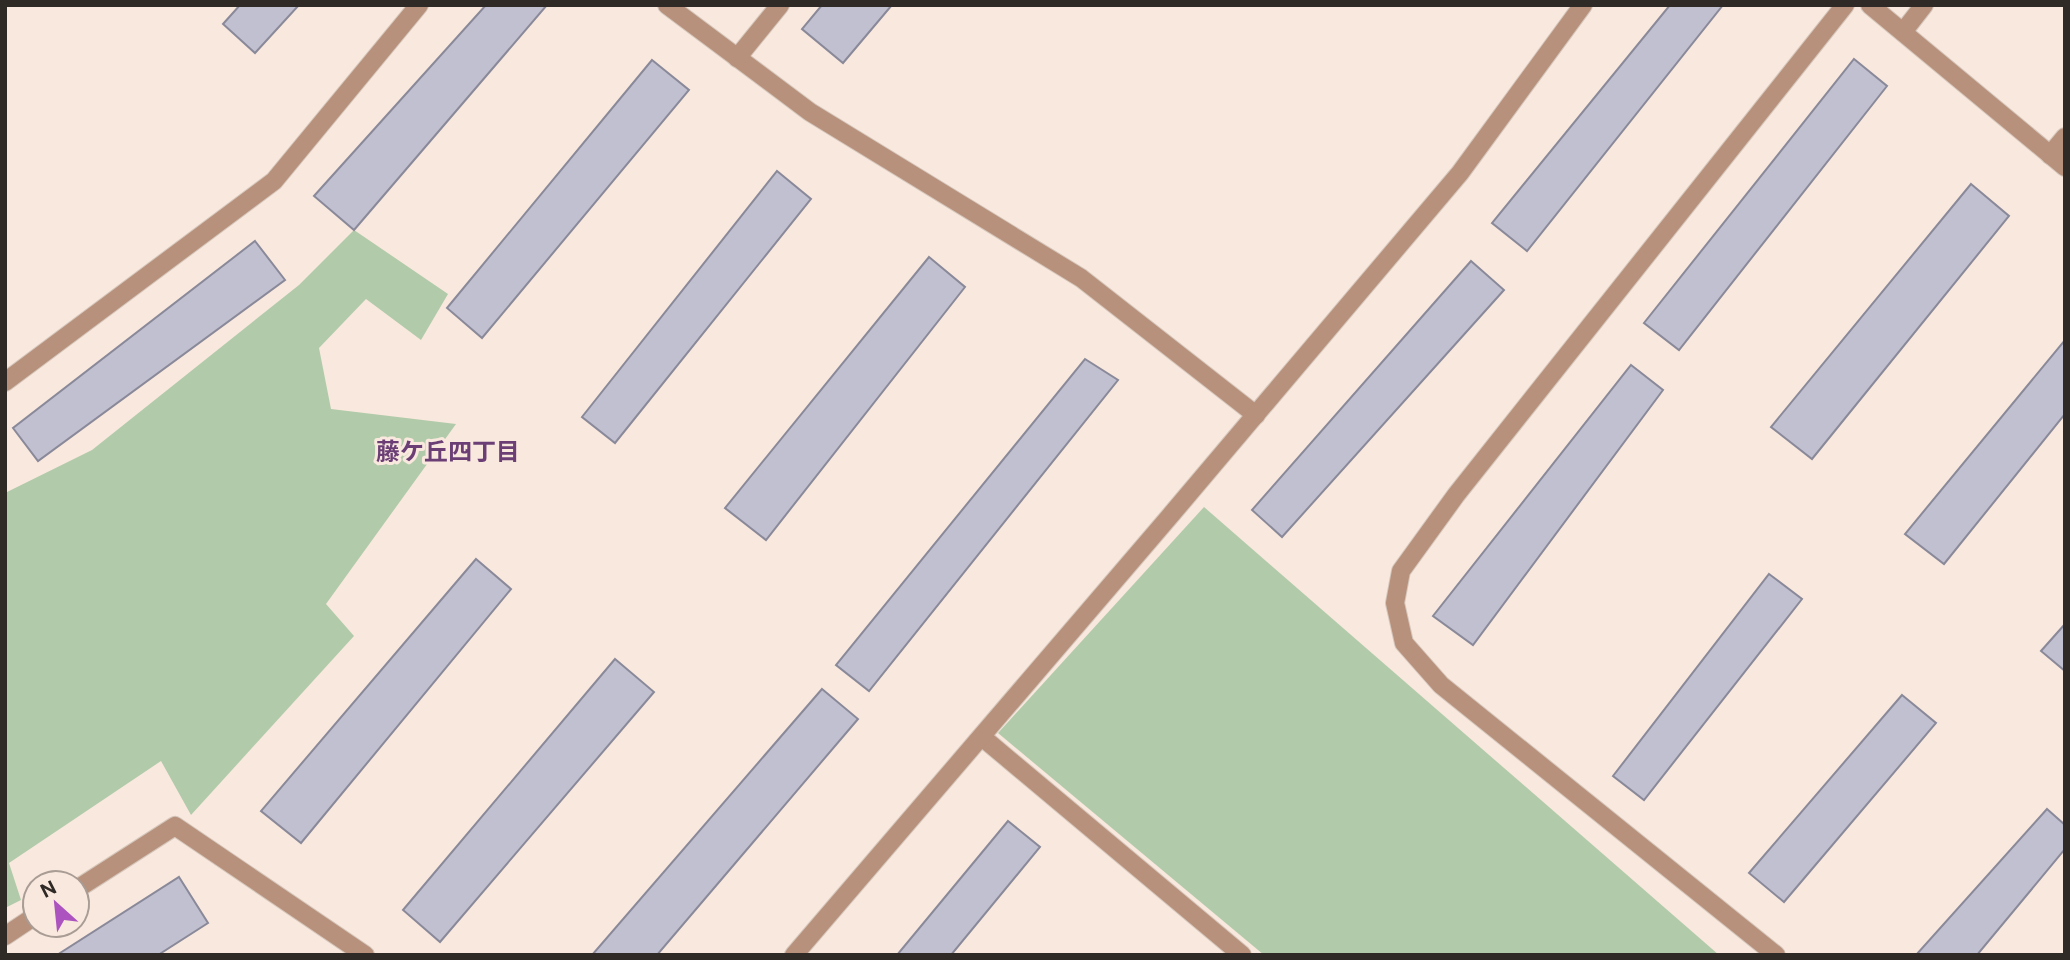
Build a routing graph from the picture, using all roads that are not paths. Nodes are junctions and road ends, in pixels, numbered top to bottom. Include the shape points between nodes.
1 (419, 5) edge
2 (667, 5) edge
3 (780, 5) edge
4 (1583, 5) edge
5 (1845, 5) edge
6 (1870, 5) edge
7 (1924, 5) edge
8 (1903, 32) junction
9 (737, 58) junction
10 (2065, 136) edge
11 (2050, 155) junction
12 (2065, 167) edge
13 (5, 382) edge
14 (1256, 415) junction
15 (982, 737) junction
16 (91, 880) edge
17 (21, 925) edge
18 (5, 936) edge
19 (365, 955) edge
20 (794, 955) edge
21 (1242, 955) edge
22 (1776, 955) edge

1 - 13 street via 274,181
2 - 9 street
3 - 9 street
4 - 14 street via 1460,173
5 - 22 street via 1456,495 1401,570 1395,603 1404,643 1441,685
6 - 8 street
7 - 8 street
8 - 11 street
9 - 14 street via 810,112 1081,278
10 - 11 street
11 - 12 street
14 - 15 street
15 - 20 street
15 - 21 street
16 - 19 street via 175,826
17 - 18 street

